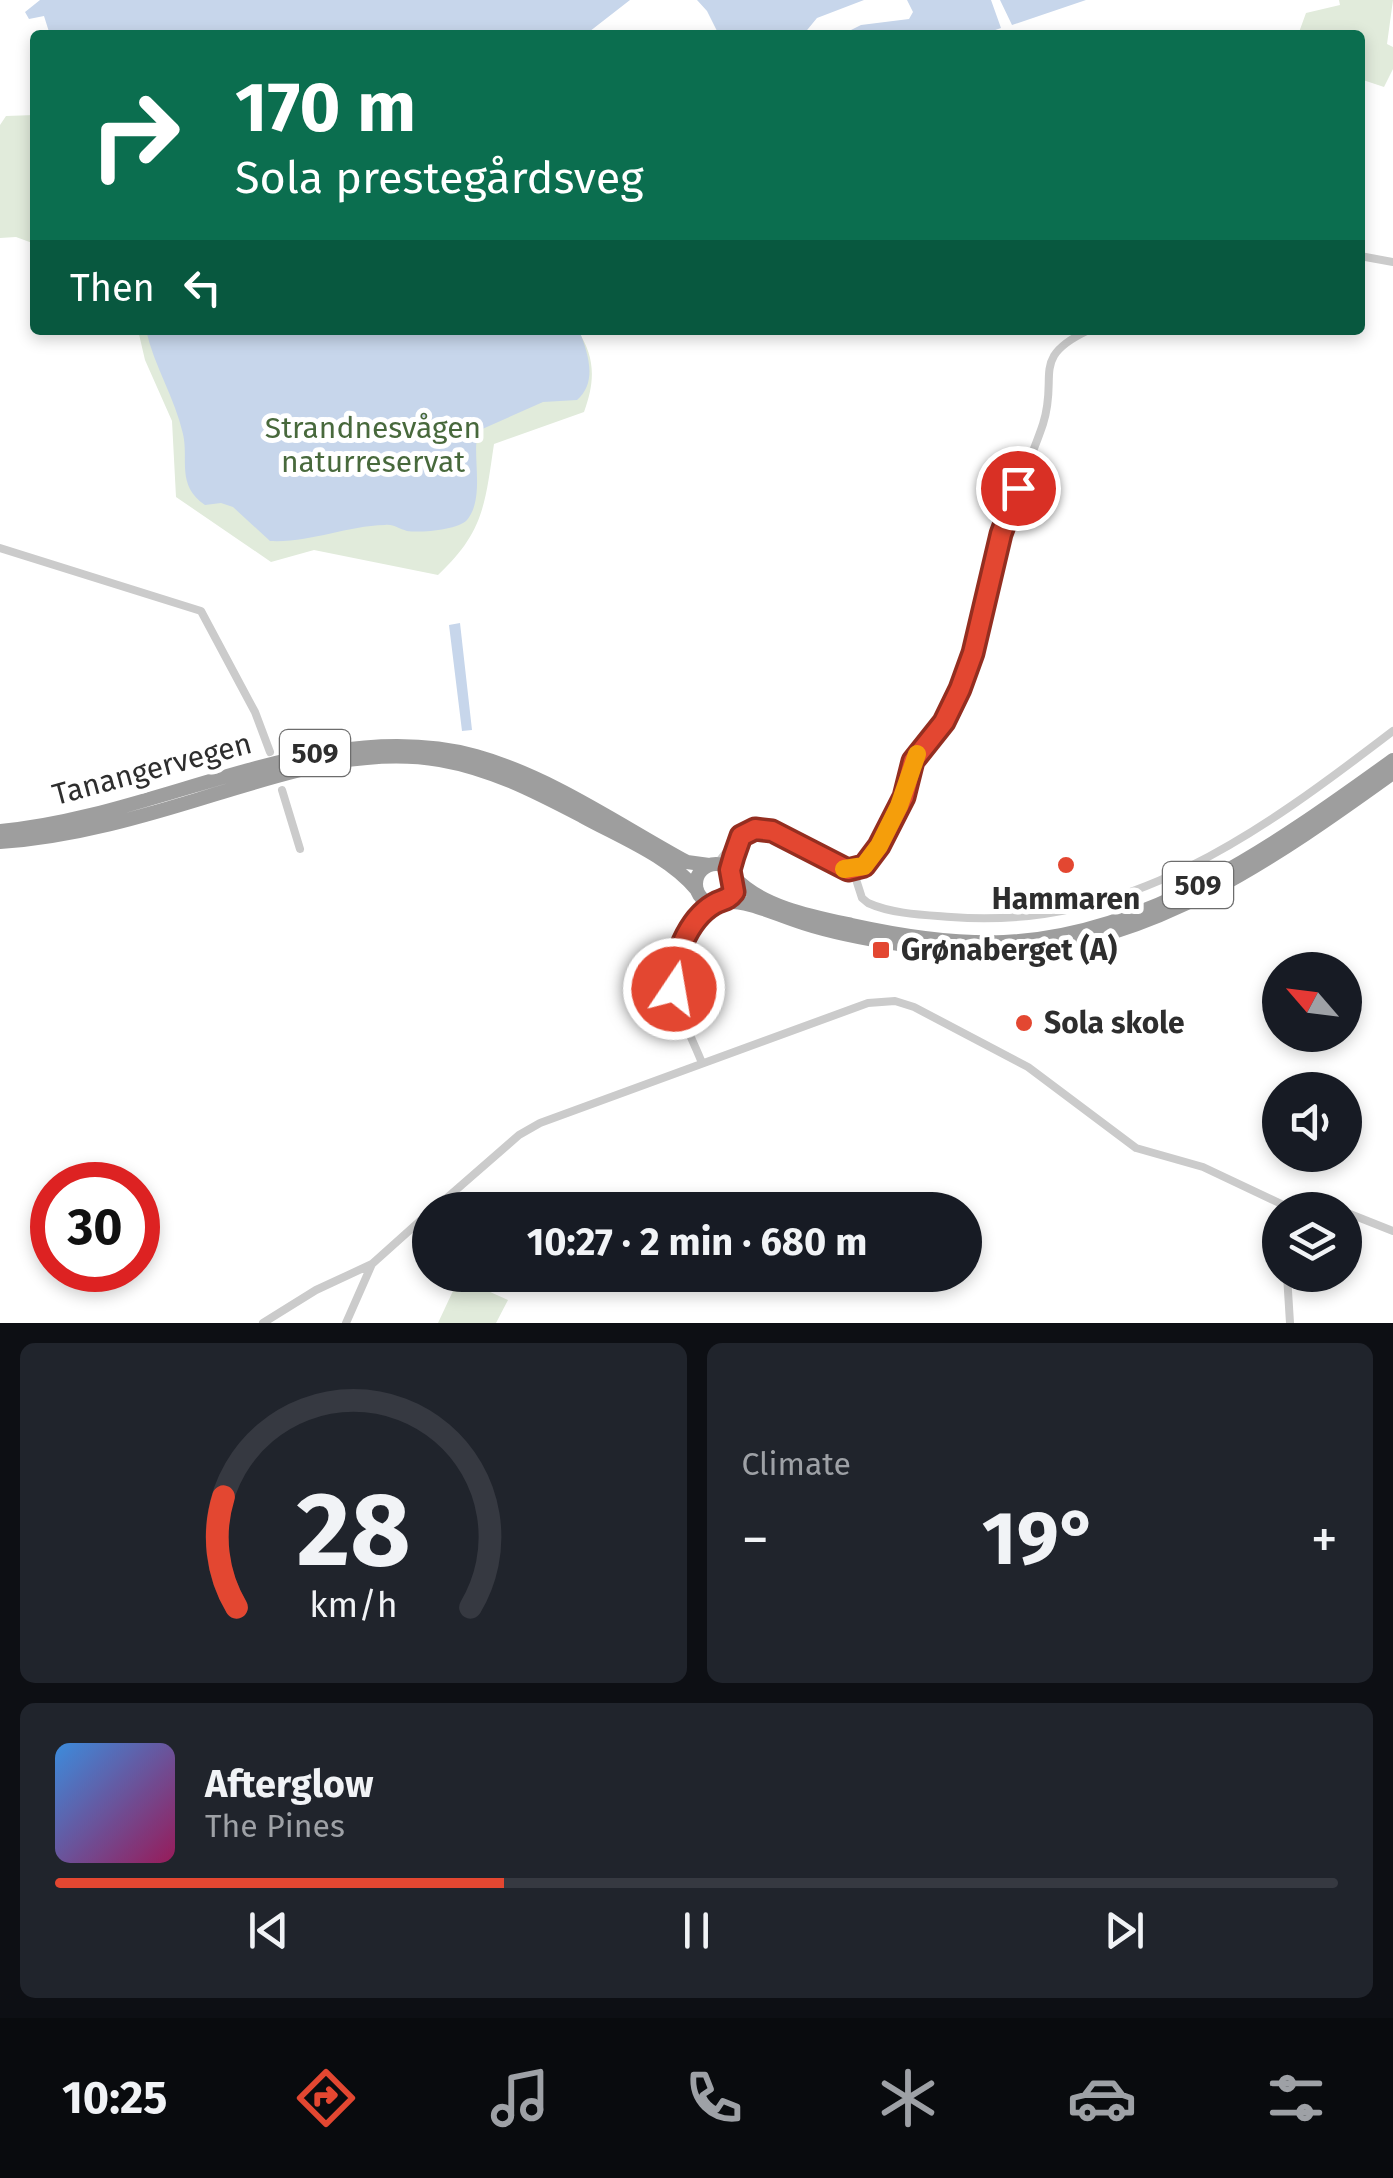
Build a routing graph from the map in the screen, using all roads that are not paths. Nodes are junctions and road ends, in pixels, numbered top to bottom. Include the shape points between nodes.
1 (1365, 257) edge
2 (1393, 262) edge
3 (1078, 335) edge
4 (0, 548) edge
5 (1393, 731) edge
6 (270, 752) dead end
7 (1393, 760) edge
8 (1393, 773) edge
9 (282, 790) dead end
10 (0, 831) edge
11 (741, 836) junction
12 (0, 842) edge
13 (300, 849) dead end
14 (722, 869) junction
15 (853, 870) junction
16 (709, 898) junction
17 (693, 926) junction
18 (702, 1063) junction
19 (453, 1192) edge
20 (1262, 1195) edge
21 (1362, 1219) edge
22 (412, 1228) edge
23 (1393, 1231) edge
24 (372, 1264) junction
25 (1288, 1292) edge
26 (262, 1323) edge
27 (346, 1323) edge
28 (1290, 1323) edge

1 - 2 street
3 - 15 street via 1062,342 1050,364 1044,421 1001,534 968,673 944,722 913,761 904,797 879,846
4 - 6 street via 200,611
5 - 15 street via 1222,853 1108,898 1024,917 936,916 868,903
7 - 14 highway, Tanangervegen / 509 via 1232,869 1124,916 1029,940 945,940 874,930 775,902
8 - 16 highway, Tanangervegen / 509 via 1236,878 1166,911 1064,944 1006,952 944,950 872,940
9 - 13 street
10 - 14 highway, Tanangervegen / 509 via 105,814 314,754 404,745 515,770 687,862
11 - 14 street
11 - 14 street
11 - 15 street via 772,831
12 - 16 highway, Tanangervegen / 509 via 106,826 332,762 414,757 464,765 524,786 672,867
14 - 16 highway via 698,875
14 - 16 highway via 734,892
16 - 17 street
16 - 17 street
17 - 18 street via 673,979
18 - 19 street via 527,1129
18 - 20 street via 868,1003 895,1001 1028,1067 1136,1148 1219,1173
21 - 23 street
22 - 24 street
24 - 26 street
24 - 27 street
25 - 28 street

